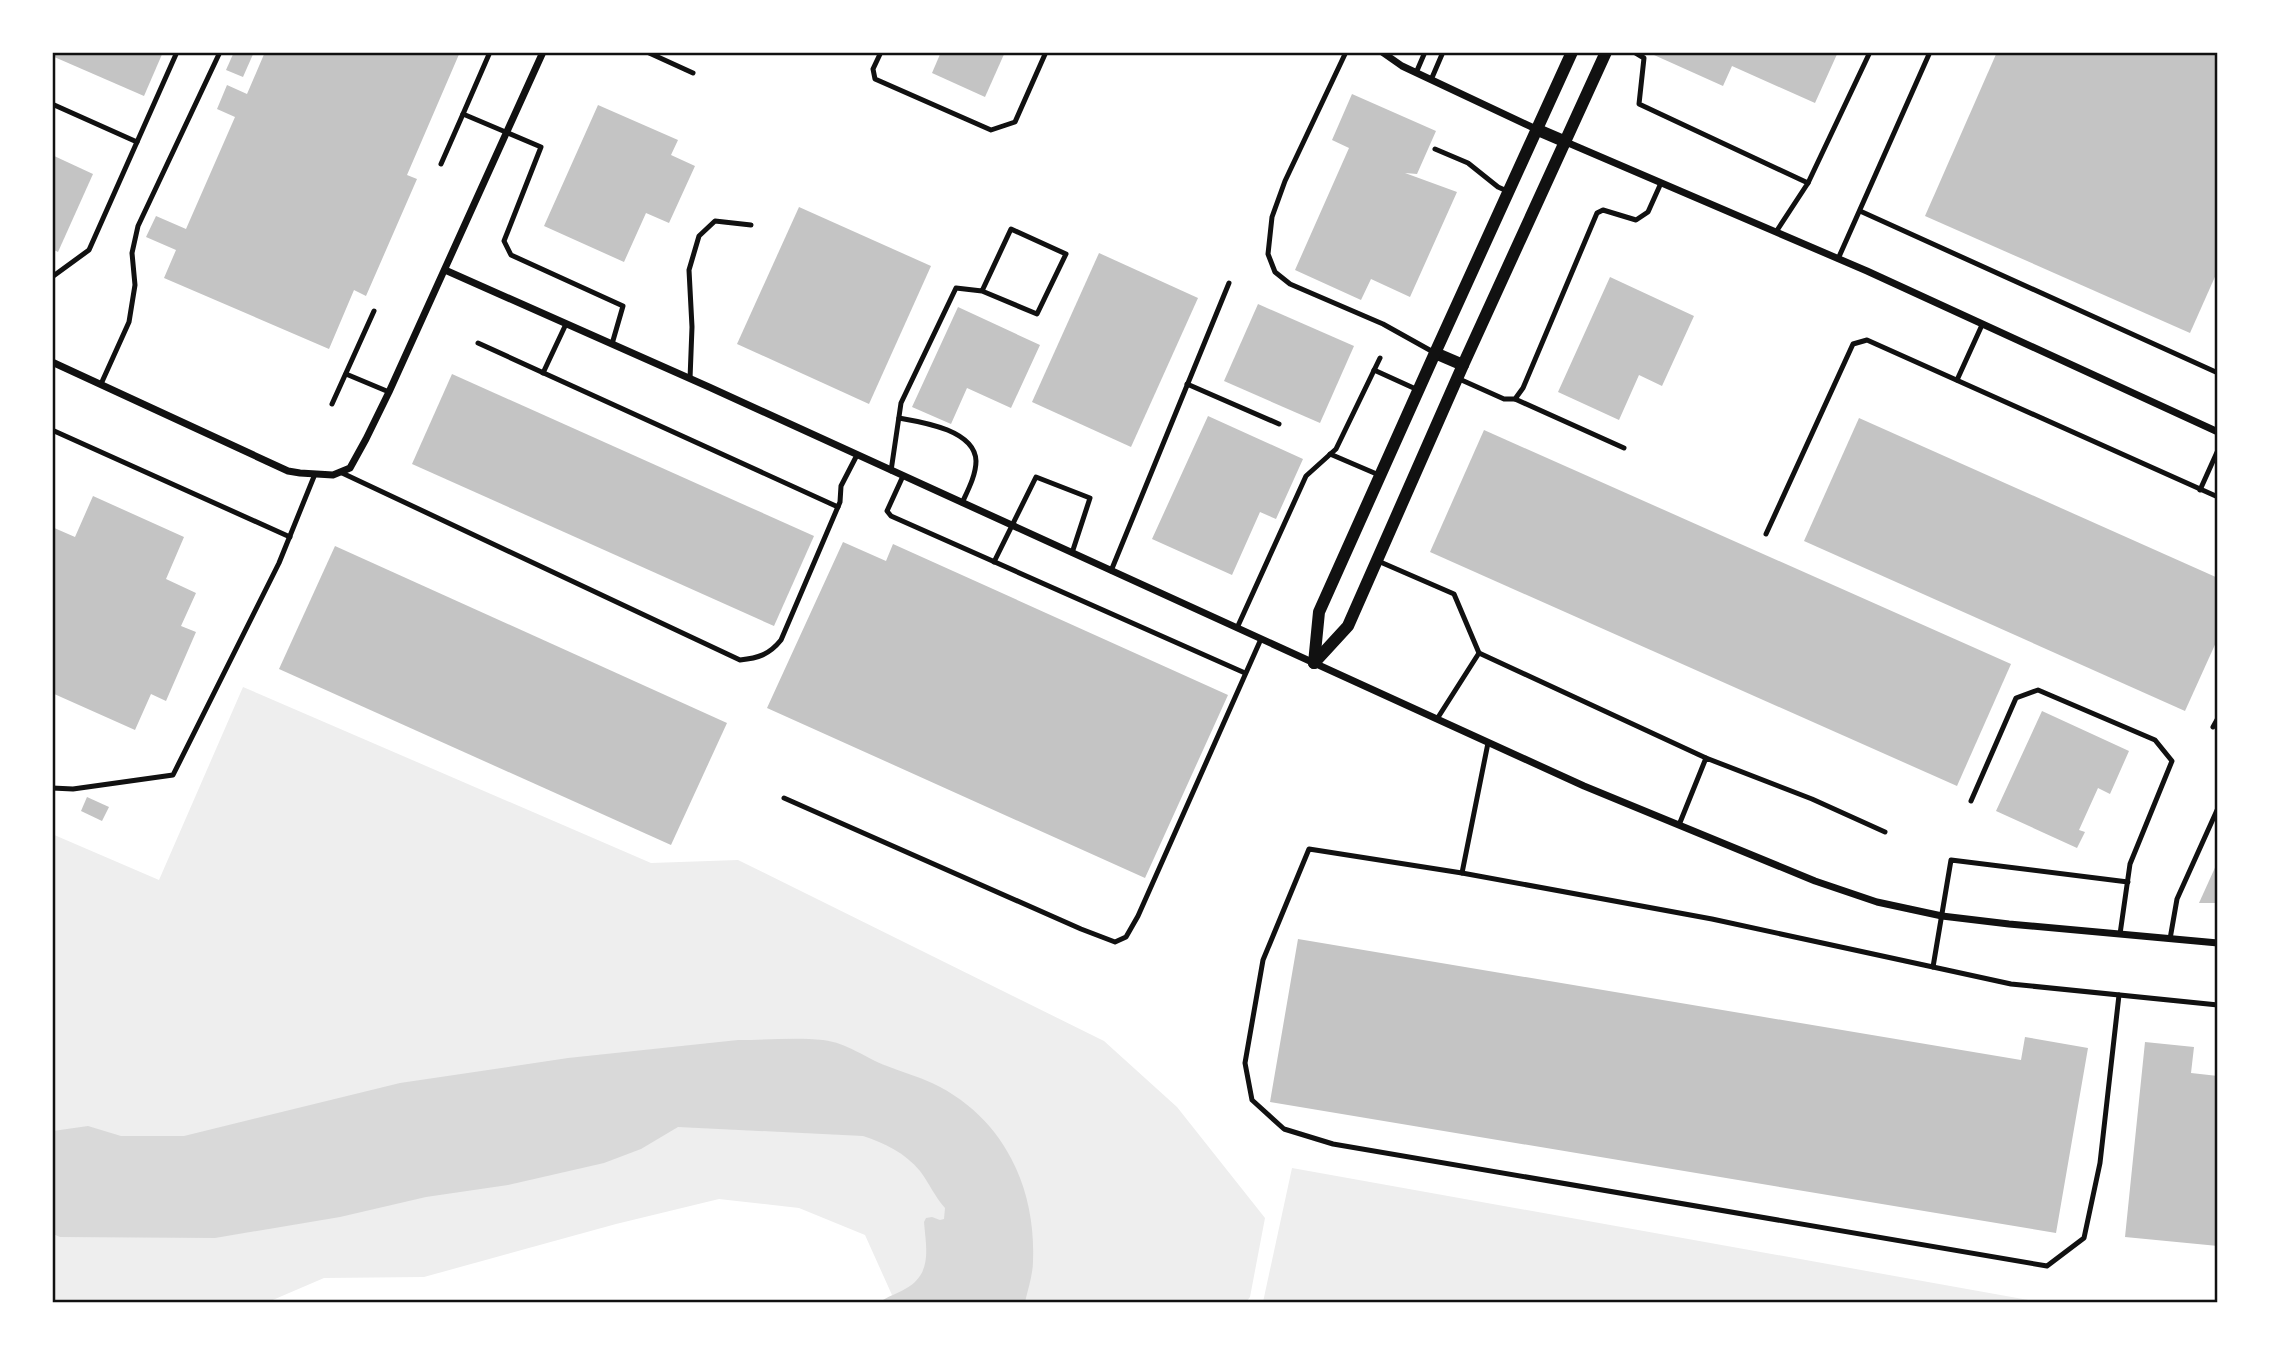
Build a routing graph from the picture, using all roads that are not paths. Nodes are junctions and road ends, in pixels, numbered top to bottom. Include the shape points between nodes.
1 (177, 52) edge
2 (220, 52) edge
3 (489, 52) edge
4 (543, 52) edge
5 (647, 52) edge
6 (881, 52) edge
7 (1046, 52) edge
8 (1346, 52) edge
9 (1382, 52) edge
10 (1425, 52) edge
11 (1443, 52) edge
12 (1572, 52) edge
13 (1606, 52) edge
14 (1634, 52) edge
15 (1870, 52) edge
16 (1930, 52) edge
17 (693, 73) dead end
18 (1416, 73) junction
19 (1430, 80) junction
20 (52, 104) edge
21 (463, 114) junction
22 (1538, 130) junction
23 (507, 132) junction
24 (137, 142) junction
25 (1566, 142) junction
26 (1435, 149) dead end
27 (440, 164) dead end
28 (1661, 183) junction
29 (1808, 183) junction
30 (1509, 192) junction
31 (1860, 212) junction
32 (751, 225) dead end
33 (1776, 232) junction
34 (1838, 259) junction
35 (445, 270) junction
36 (52, 277) edge
37 (1229, 283) dead end
38 (982, 291) junction
39 (374, 312) dead end
40 (565, 324) junction
41 (1982, 325) junction
42 (478, 343) dead end
43 (612, 344) junction
44 (1435, 353) junction
45 (1380, 358) dead end
46 (1463, 365) junction
47 (54, 366) edge
48 (1374, 370) junction
49 (542, 373) junction
50 (2217, 373) edge
51 (346, 374) junction
52 (1457, 378) junction
53 (690, 379) junction
54 (1957, 380) junction
55 (101, 384) junction
56 (1187, 384) junction
57 (1418, 390) junction
58 (389, 392) junction
59 (1515, 399) junction
60 (332, 404) dead end
61 (899, 418) junction
62 (1279, 424) dead end
63 (52, 430) edge
64 (2217, 432) edge
65 (1624, 448) dead end
66 (2217, 450) edge
67 (1330, 454) junction
68 (858, 455) junction
69 (891, 471) junction
70 (340, 472) junction
71 (315, 474) junction
72 (903, 476) junction
73 (1380, 476) junction
74 (2200, 490) junction
75 (2217, 498) edge
76 (962, 503) junction
77 (838, 507) junction
78 (1011, 525) junction
79 (1766, 534) dead end
80 (290, 537) junction
81 (1072, 553) junction
82 (1377, 561) junction
83 (994, 562) junction
84 (1111, 570) junction
85 (1237, 628) junction
86 (1261, 639) junction
87 (1479, 653) junction
88 (1314, 663) junction
89 (1245, 673) junction
90 (2217, 718) edge
91 (1437, 719) junction
92 (2213, 727) dead end
93 (1488, 743) junction
94 (1706, 758) junction
95 (52, 788) edge
96 (784, 798) dead end
97 (1971, 801) dead end
98 (2217, 808) edge
99 (1679, 825) junction
100 (1885, 832) dead end
101 (1462, 873) junction
102 (2128, 883) junction
103 (1942, 916) junction
104 (2120, 934) junction
105 (2170, 939) junction
106 (2217, 943) edge
107 (1933, 967) junction
108 (2119, 995) junction
109 (2217, 1005) edge

1 - 24 lane
2 - 55 lane via 138,226 129,321
3 - 21 lane
4 - 23 street
5 - 17 lane
6 - 7 lane via 873,69 875,79 991,130 1015,122
8 - 44 lane via 1285,181 1272,218 1268,254 1275,272 1290,284 1383,324
9 - 18 street
10 - 18 lane
11 - 19 lane
12 - 22 street
13 - 25 street
14 - 29 lane via 1644,58 1639,104
15 - 29 lane
16 - 31 lane
18 - 19 street
19 - 22 street
20 - 24 lane
21 - 23 lane
21 - 27 lane
22 - 25 street
22 - 30 street
23 - 35 street
23 - 43 lane via 541,147 503,241 510,255 623,306
24 - 36 lane via 89,250
25 - 28 street
25 - 46 street
26 - 30 lane via 1468,163
28 - 33 street
28 - 59 lane via 1648,212 1636,220 1603,210 1597,214
29 - 33 lane
30 - 44 street
31 - 34 lane
31 - 50 lane
32 - 53 lane via 715,221 699,236 689,270
33 - 34 street
34 - 41 street
35 - 40 street
35 - 58 street
37 - 56 lane
38 - 38 lane via 1037,314 1066,254 1011,229
38 - 61 lane via 956,288 901,403
39 - 51 lane
40 - 43 street
40 - 49 lane
41 - 54 lane
41 - 64 street
42 - 49 lane
43 - 53 street
44 - 46 street
44 - 57 street
45 - 48 lane
46 - 52 street
47 - 55 street
48 - 57 lane
48 - 67 lane
49 - 77 lane
51 - 58 lane
51 - 60 lane
52 - 59 lane via 1504,399
52 - 82 street
53 - 68 street
54 - 74 lane
54 - 79 lane via 1867,340 1853,344
55 - 71 street via 288,471
56 - 62 lane
56 - 84 lane
57 - 73 street
58 - 70 street via 350,468
59 - 65 lane
61 - 69 lane
61 - 76 lane via 945,430 972,447 975,471
63 - 80 lane
66 - 74 lane
67 - 73 lane
67 - 85 lane via 1306,476
68 - 69 street
68 - 77 lane via 841,486
69 - 72 street
70 - 71 street
70 - 77 lane via 740,660 757,659 780,640
71 - 80 lane
72 - 76 street
72 - 83 lane via 888,514
73 - 88 street via 1319,612
74 - 75 lane
76 - 78 street
78 - 81 street
78 - 81 lane via 1037,477 1090,498
78 - 83 lane
80 - 95 lane via 173,775
81 - 84 street
82 - 87 lane via 1454,594
82 - 88 street via 1348,626
83 - 89 lane
84 - 85 street
85 - 86 street
86 - 88 street
86 - 89 lane
87 - 91 lane
87 - 94 lane
88 - 91 street
89 - 96 lane via 1138,916 1126,937 1115,942
90 - 92 lane
91 - 93 street
93 - 99 street
93 - 101 lane
94 - 99 lane
94 - 100 lane
97 - 102 lane via 2017,698 2038,690 2155,740 2172,761 2130,864
98 - 105 lane via 2177,898
99 - 103 street via 1815,881 1877,902
101 - 107 lane via 1712,919
101 - 108 lane via 1309,849 1262,960 1245,1063 1252,1100 1284,1129 1333,1144 2047,1266 2084,1238 2100,1163
102 - 103 lane via 1951,860
102 - 104 lane
103 - 104 street
103 - 107 lane
104 - 105 street
105 - 106 street
107 - 108 lane via 2011,984
108 - 109 lane

